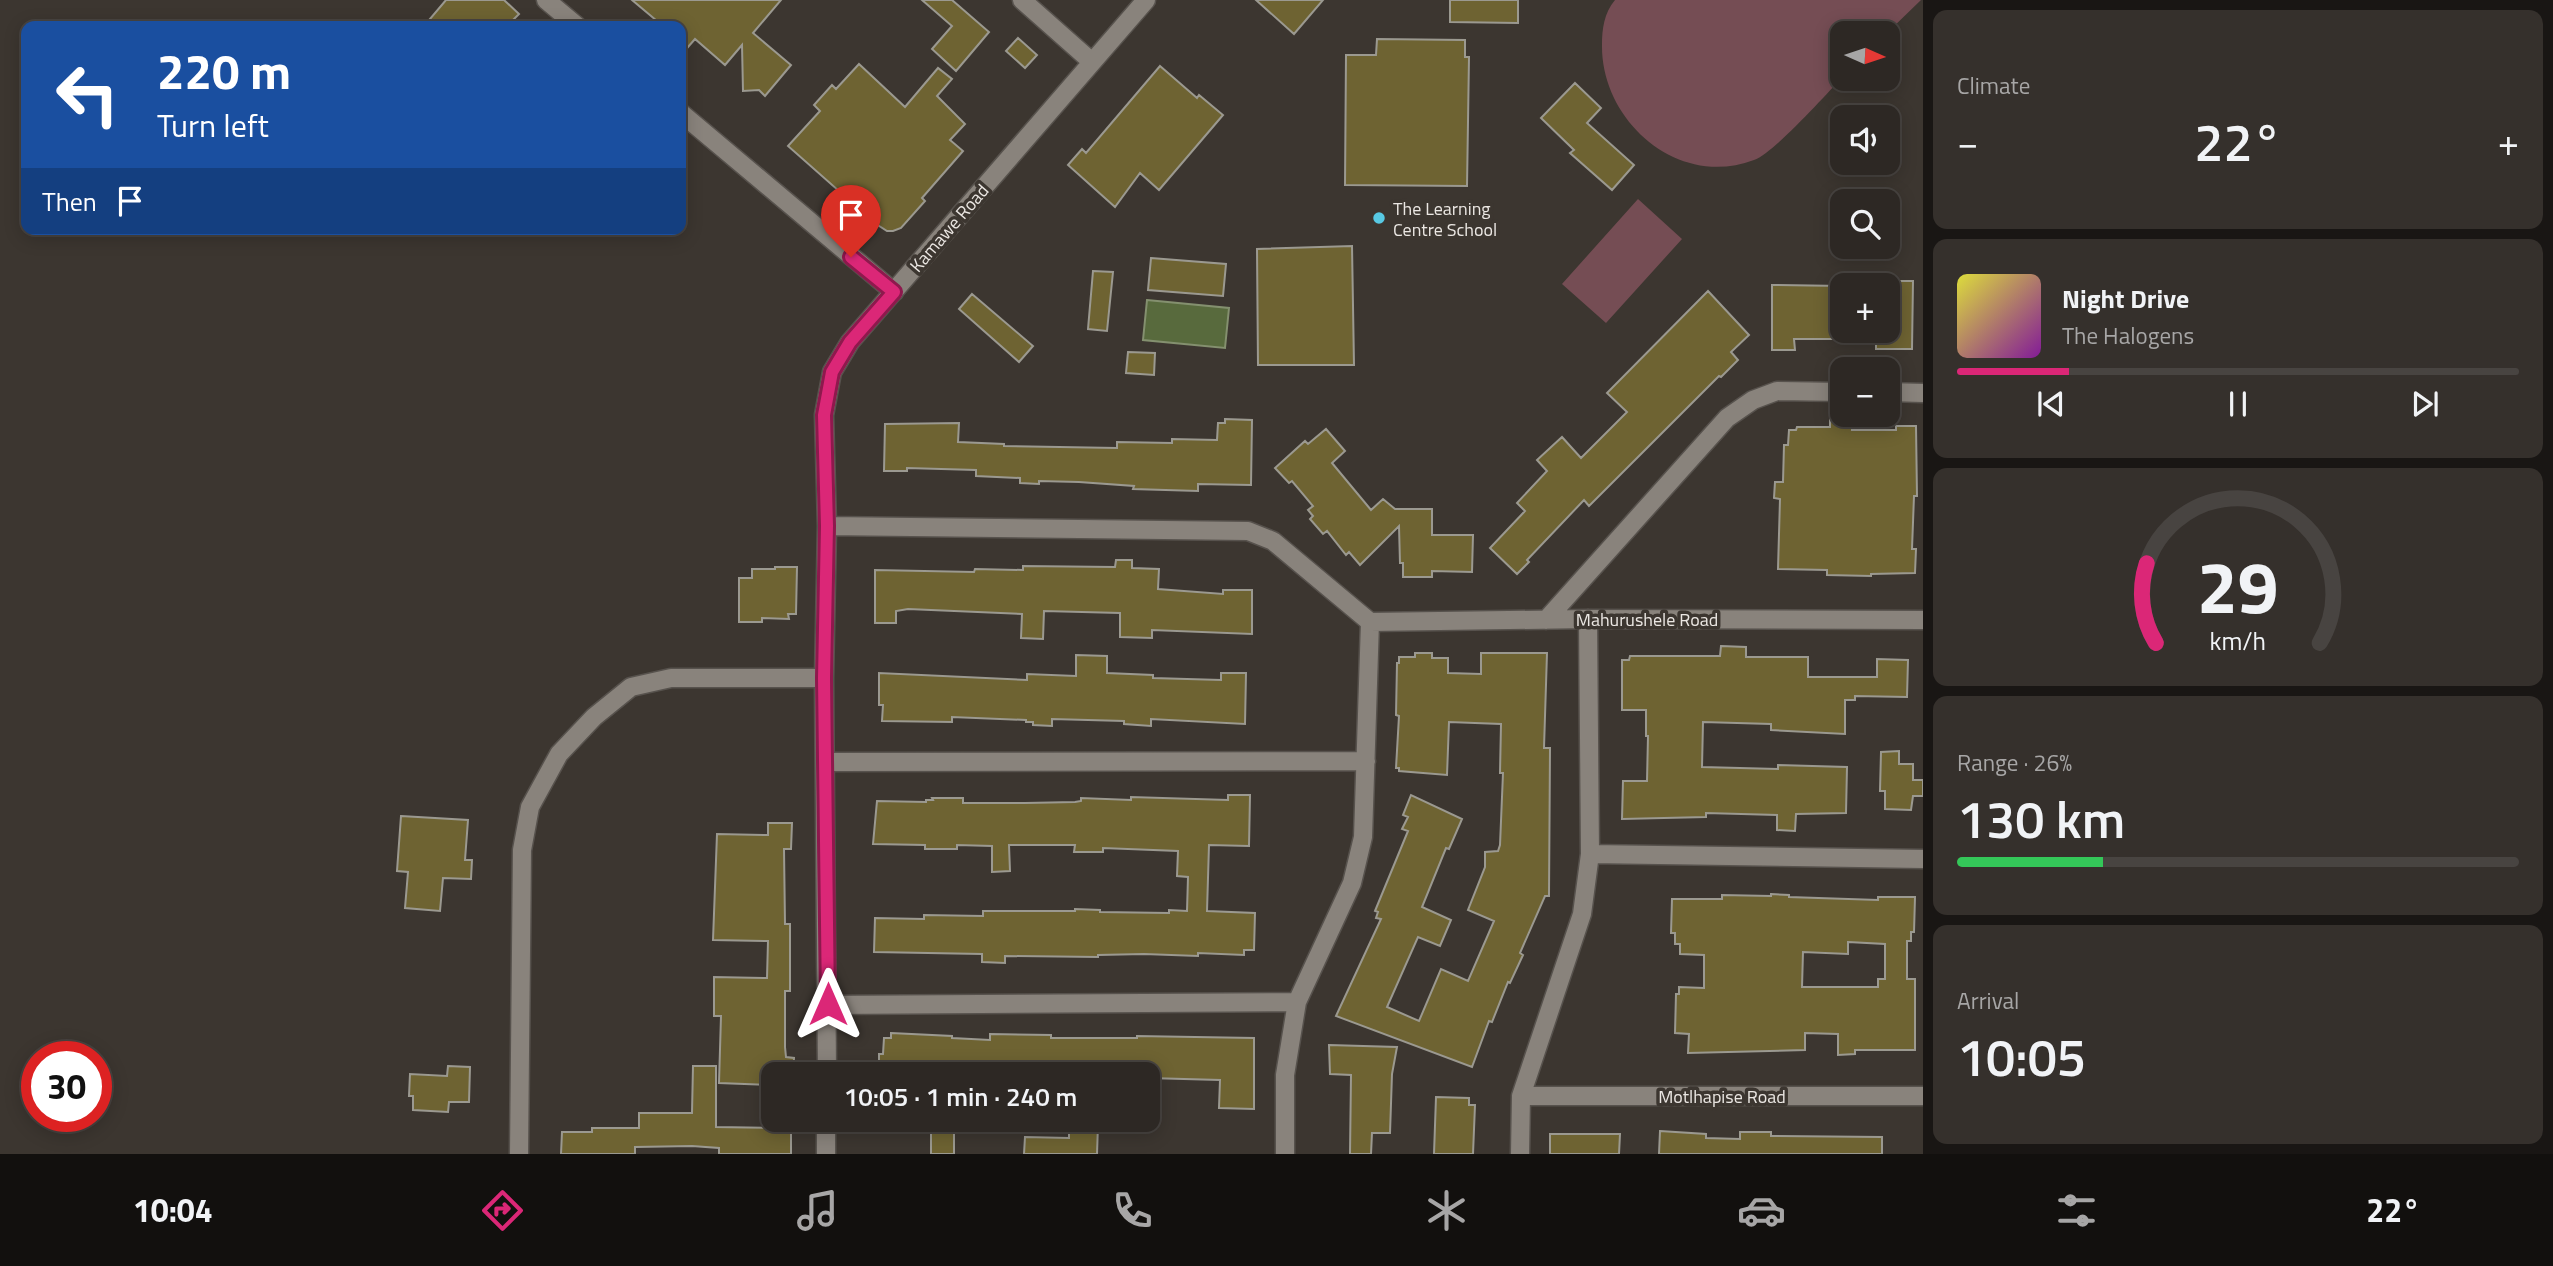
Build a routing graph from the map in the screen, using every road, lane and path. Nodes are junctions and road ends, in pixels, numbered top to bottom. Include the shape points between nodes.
1 (546, 0) edge
2 (1022, 0) edge
3 (1146, 0) edge
4 (571, 21) edge
5 (1091, 62) junction
6 (686, 117) edge
7 (894, 292) junction
8 (1830, 392) edge
9 (1900, 392) edge
10 (1923, 393) edge
11 (827, 526) junction
12 (1588, 619) junction
13 (1546, 620) junction
14 (1923, 620) edge
15 (1370, 622) junction
16 (824, 678) junction
17 (1366, 761) junction
18 (827, 762) junction
19 (1590, 854) junction
20 (1923, 859) edge
21 (1297, 1002) junction
22 (828, 1004) junction
23 (827, 1062) edge
24 (1521, 1096) junction
25 (1923, 1096) edge
26 (827, 1132) edge
27 (519, 1154) edge
28 (826, 1154) edge
29 (1285, 1154) edge
30 (1520, 1154) edge

1 - 4 street
2 - 5 street
3 - 5 street, Kamawe Road
5 - 7 street, Kamawe Road
6 - 7 street
7 - 11 street, Kamawe Road via 850,342 832,372 824,415
8 - 13 street via 1777,391 1727,418
9 - 10 street
11 - 15 street via 1248,530 1273,541
11 - 16 street, Kamawe Road
12 - 13 street, Mahurushele Road
12 - 14 street, Mahurushele Road
12 - 19 street
13 - 15 street, Mahurushele Road
15 - 17 street
16 - 18 street, Kamawe Road
16 - 27 street via 671,678 631,687 559,754 530,807 522,850
17 - 18 street
17 - 21 street via 1363,837 1352,883
18 - 22 street, Kamawe Road
19 - 20 street
19 - 24 street via 1582,914
21 - 22 street
21 - 29 street via 1285,1075
22 - 23 street, Kamawe Road
24 - 25 street, Motlhapise Road
24 - 30 street
26 - 28 street

